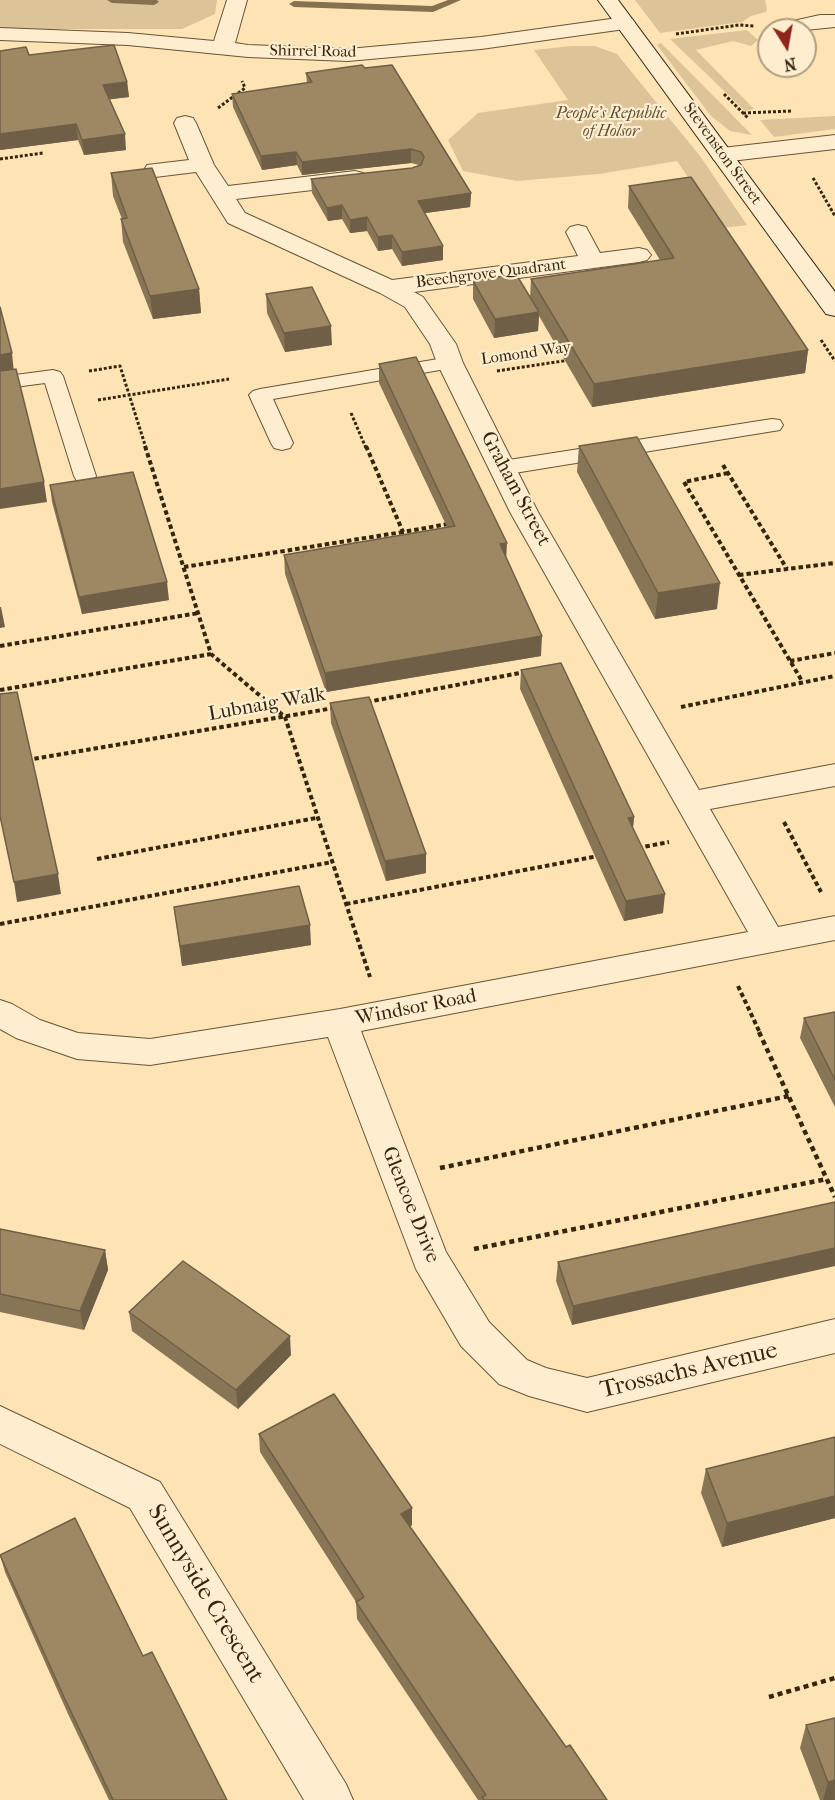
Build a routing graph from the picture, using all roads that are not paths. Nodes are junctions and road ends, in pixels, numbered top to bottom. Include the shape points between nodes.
1 (608, 0) edge
2 (235, 8) edge
3 (835, 21) edge
4 (817, 22) edge
5 (631, 31) junction
6 (0, 34) edge
7 (228, 49) junction
8 (185, 123) road end
9 (835, 142) edge
10 (722, 154) junction
11 (202, 165) junction
12 (155, 170) edge
13 (360, 172) edge
14 (221, 194) junction
15 (578, 232) dead end
16 (639, 255) dead end
17 (592, 261) junction
18 (389, 288) junction
19 (835, 309) edge
20 (454, 370) junction
21 (0, 383) edge
22 (772, 424) dead end
23 (282, 443) dead end
24 (502, 468) junction
25 (85, 476) dead end
26 (835, 775) edge
27 (691, 802) junction
28 (835, 928) edge
29 (770, 940) junction
30 (0, 1013) edge
31 (340, 1022) junction
32 (835, 1336) edge
33 (543, 1384) joint
34 (0, 1424) edge
35 (330, 1800) edge

1 - 5 street, Stevenston Street
2 - 7 street
3 - 4 street
5 - 7 street, Shirrel Road via 348,55
5 - 10 street, Stevenston Street
6 - 7 street, Shirrel Road via 128,39
8 - 11 street, Graham Street
9 - 10 street
10 - 19 street, Stevenston Street
11 - 12 street
11 - 14 street, Graham Street
13 - 14 street
14 - 18 street, Graham Street via 236,218
15 - 17 street, Beechgrove Quadrant
16 - 17 street, Beechgrove Quadrant
17 - 18 street, Beechgrove Quadrant
18 - 20 street, Graham Street via 414,302 443,344
20 - 23 lane via 337,382 260,395
20 - 24 street, Graham Street
21 - 25 lane via 53,376
22 - 24 lane
24 - 27 street, Graham Street
26 - 27 street
27 - 29 street, Graham Street
28 - 29 street, Windsor Road
29 - 31 street, Windsor Road
30 - 31 street, Windsor Road via 28,1029 77,1046 150,1052
31 - 33 street, Glencoe Drive via 429,1258 475,1334 513,1372
32 - 33 street, Trossachs Avenue via 587,1395
34 - 35 street, Sunnyside Crescent via 145,1495

